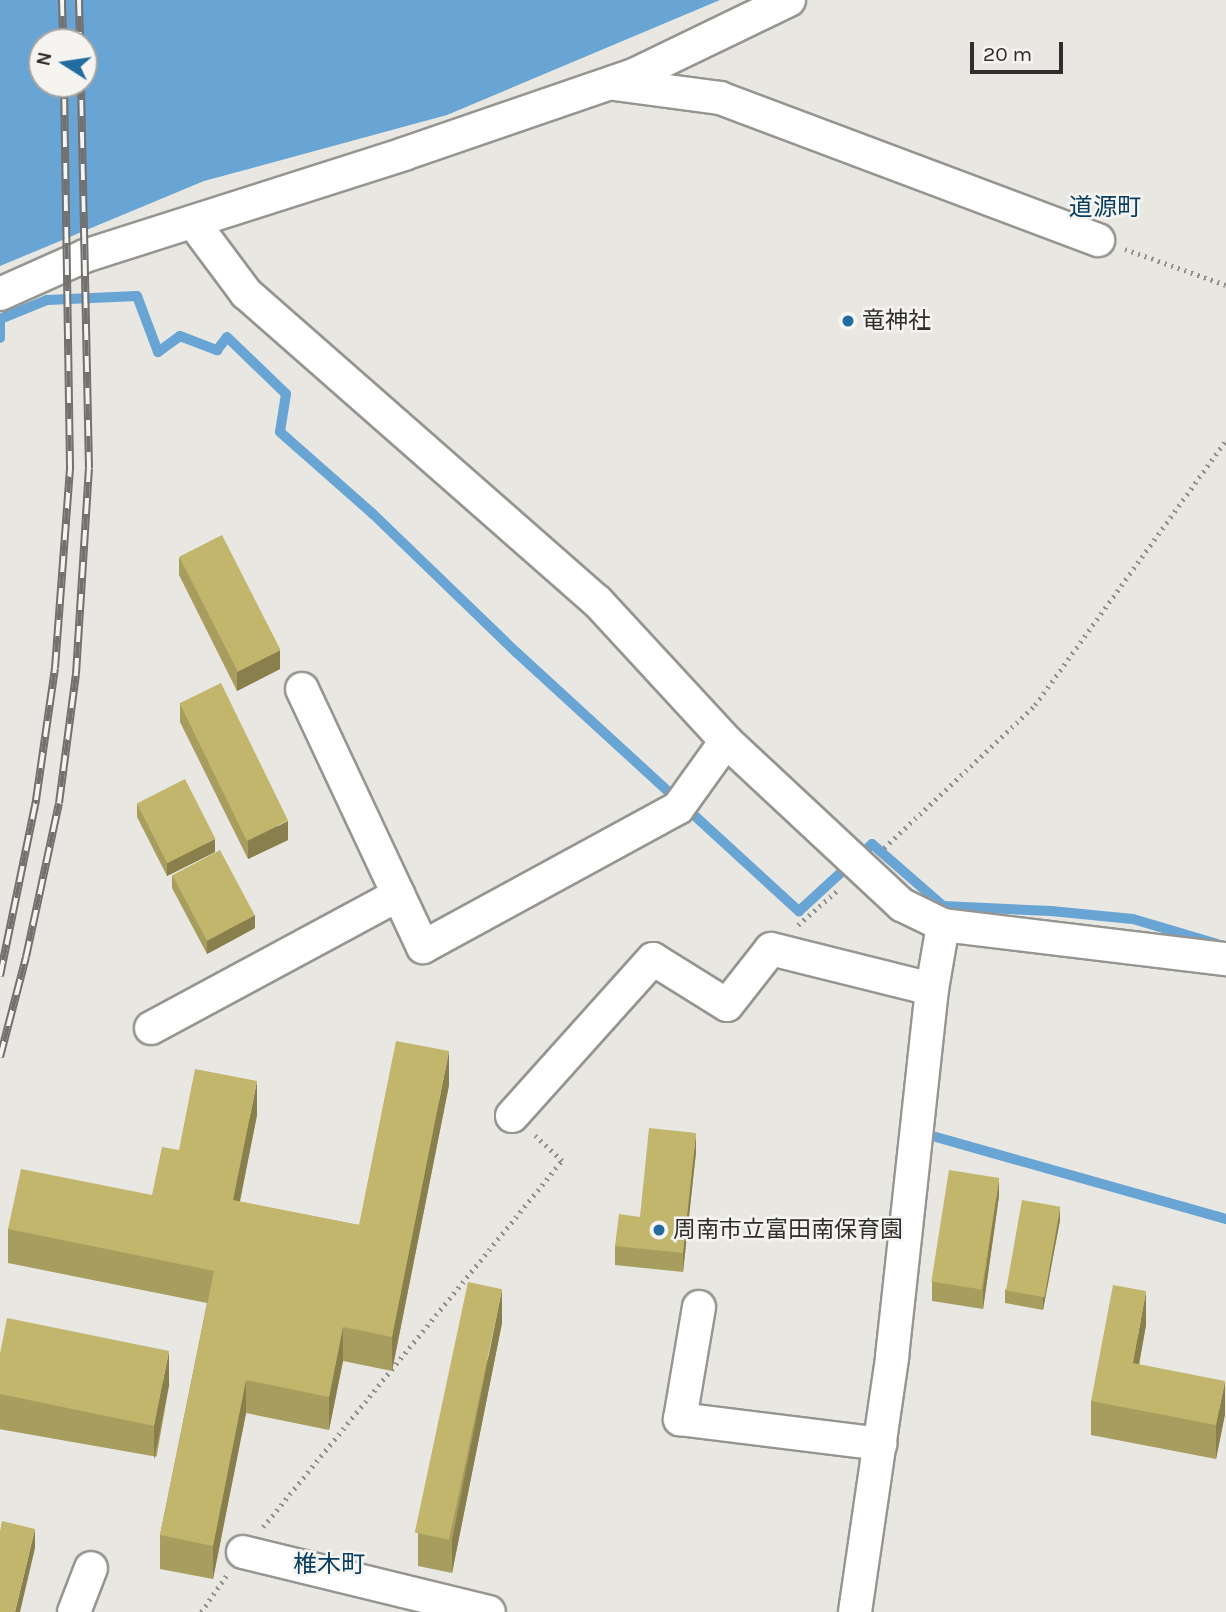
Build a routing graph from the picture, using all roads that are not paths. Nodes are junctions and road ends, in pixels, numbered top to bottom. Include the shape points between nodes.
1 (789, 0) edge
2 (609, 83) junction
3 (193, 222) junction
4 (1098, 240) road end
5 (0, 294) edge
6 (302, 689) dead end
7 (726, 741) junction
8 (398, 895) junction
9 (943, 925) junction
10 (1226, 959) edge
11 (932, 989) junction
12 (151, 1028) dead end
13 (512, 1116) road end
14 (699, 1307) dead end
15 (880, 1444) junction
16 (243, 1552) road end
17 (91, 1568) dead end
18 (74, 1612) edge
19 (489, 1612) edge
20 (855, 1612) edge

1 - 2 street
2 - 3 street
2 - 4 street via 720,98
3 - 5 street via 85,256
3 - 7 street via 246,293 597,601
6 - 8 street
7 - 8 street via 677,808 423,947
7 - 9 street via 902,905
8 - 12 street
9 - 10 street
9 - 11 street
11 - 13 street via 771,949 727,1005 653,959
11 - 15 street
14 - 15 street via 680,1419
15 - 20 street
16 - 19 street
17 - 18 street

